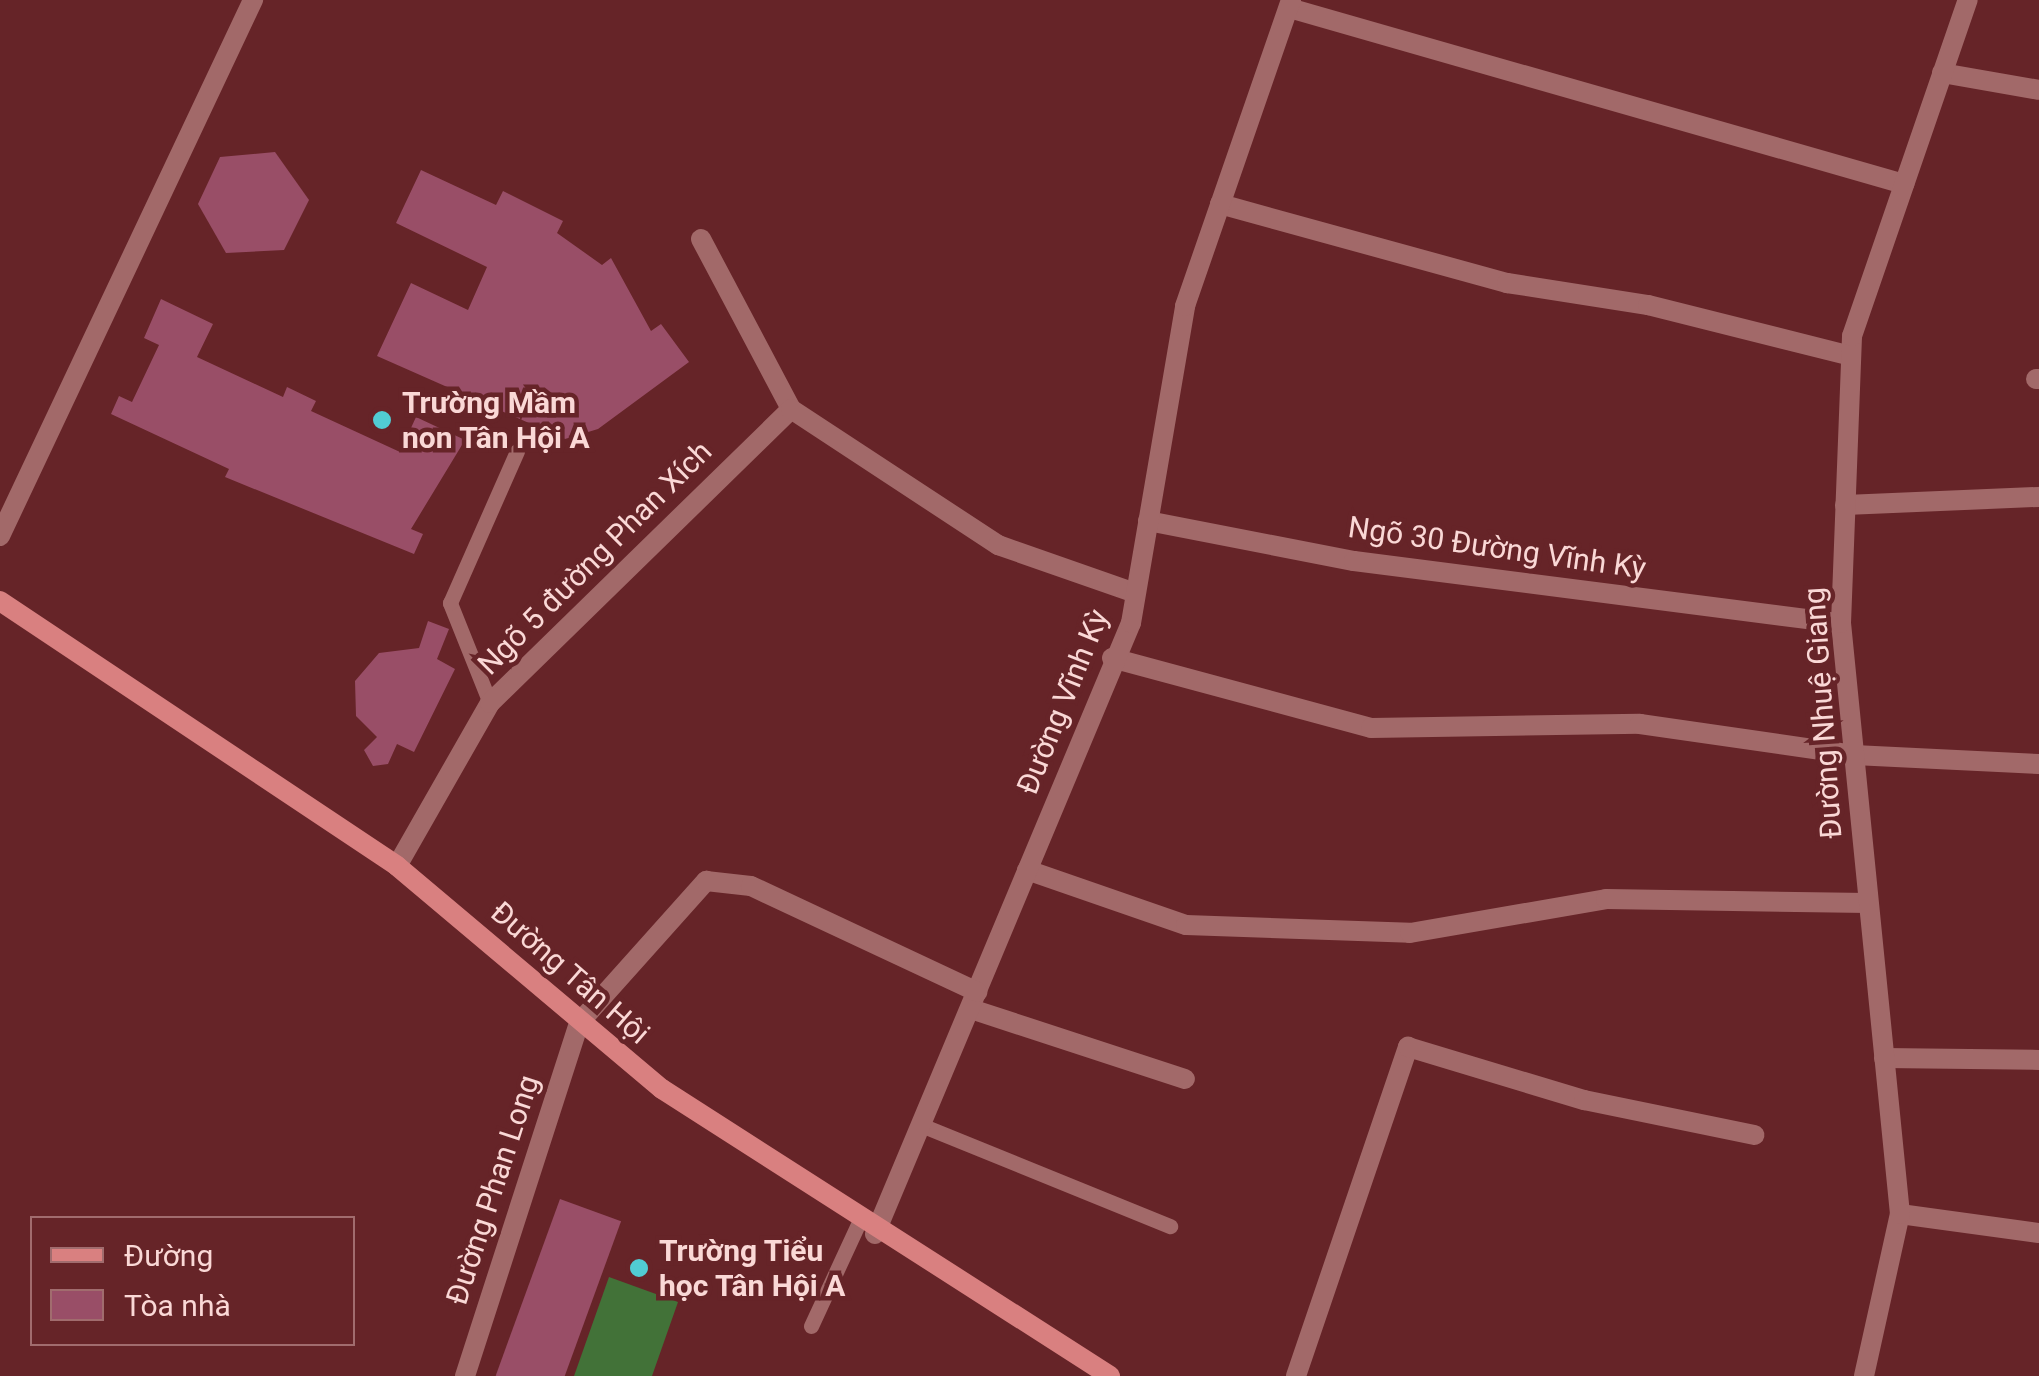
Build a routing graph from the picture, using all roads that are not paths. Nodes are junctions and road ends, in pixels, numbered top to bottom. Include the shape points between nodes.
1 (253, 0) edge
2 (1962, 2) edge
3 (1290, 4) edge
4 (1942, 73) junction
5 (2039, 90) edge
6 (1904, 184) junction
7 (1220, 204) junction
8 (701, 239) dead end
9 (1851, 356) junction
10 (791, 409) junction
11 (517, 451) dead end
12 (2039, 497) edge
13 (1845, 504) junction
14 (1148, 520) junction
15 (0, 536) edge
16 (1136, 593) junction
17 (0, 601) edge
18 (1841, 623) junction
19 (1112, 658) junction
20 (490, 703) junction
21 (1854, 755) junction
22 (2039, 764) edge
23 (397, 866) junction
24 (1027, 870) junction
25 (1868, 904) junction
26 (974, 1000) junction
27 (578, 1022) junction
28 (1884, 1058) junction
29 (2039, 1060) edge
30 (1185, 1079) dead end
31 (922, 1125) junction
32 (1754, 1135) dead end
33 (1900, 1214) junction
34 (1170, 1226) dead end
35 (867, 1228) junction
36 (2039, 1232) edge
37 (811, 1326) dead end
38 (465, 1376) edge
39 (1110, 1376) edge
40 (1296, 1376) edge
41 (1864, 1376) edge

1 - 15 street
2 - 4 street, Đường Nhuệ Giang
3 - 6 street
3 - 7 street, Đường Vĩnh Kỳ
4 - 5 street
4 - 6 street, Đường Nhuệ Giang
6 - 9 street, Đường Nhuệ Giang
7 - 9 street via 1508,283 1648,304
7 - 14 street, Đường Vĩnh Kỳ via 1185,306
8 - 10 street
9 - 13 street, Đường Nhuệ Giang
10 - 16 street via 998,545
10 - 20 street, Ngõ 5 đường Phan Xích
11 - 20 lane via 450,603
12 - 13 street
13 - 18 street, Đường Nhuệ Giang
14 - 16 street, Đường Vĩnh Kỳ
14 - 18 street, Ngõ 30 Đường Vĩnh Kỳ via 1354,561
16 - 19 street, Đường Vĩnh Kỳ
17 - 23 street, Đường Tân Hội
18 - 21 street, Đường Nhuệ Giang
19 - 21 street via 1371,728 1640,724
19 - 24 street, Đường Vĩnh Kỳ
20 - 23 street, Ngõ 5 đường Phan Xích
21 - 22 street
21 - 25 street, Đường Nhuệ Giang
23 - 27 street, Đường Tân Hội
24 - 25 street via 1186,926 1410,934 1606,899
24 - 26 street, Đường Vĩnh Kỳ
25 - 28 street, Đường Nhuệ Giang
26 - 27 street via 751,886 706,881
26 - 30 street
26 - 31 street, Đường Vĩnh Kỳ
27 - 35 street, Đường Tân Hội
27 - 38 street, Đường Phan Long
28 - 29 street
28 - 33 street, Đường Nhuệ Giang
31 - 34 lane
31 - 35 street, Đường Vĩnh Kỳ
32 - 40 street via 1584,1100 1408,1047
33 - 36 street
33 - 41 street, Đường Nhuệ Giang
35 - 37 lane
35 - 39 street, Đường Tân Hội

